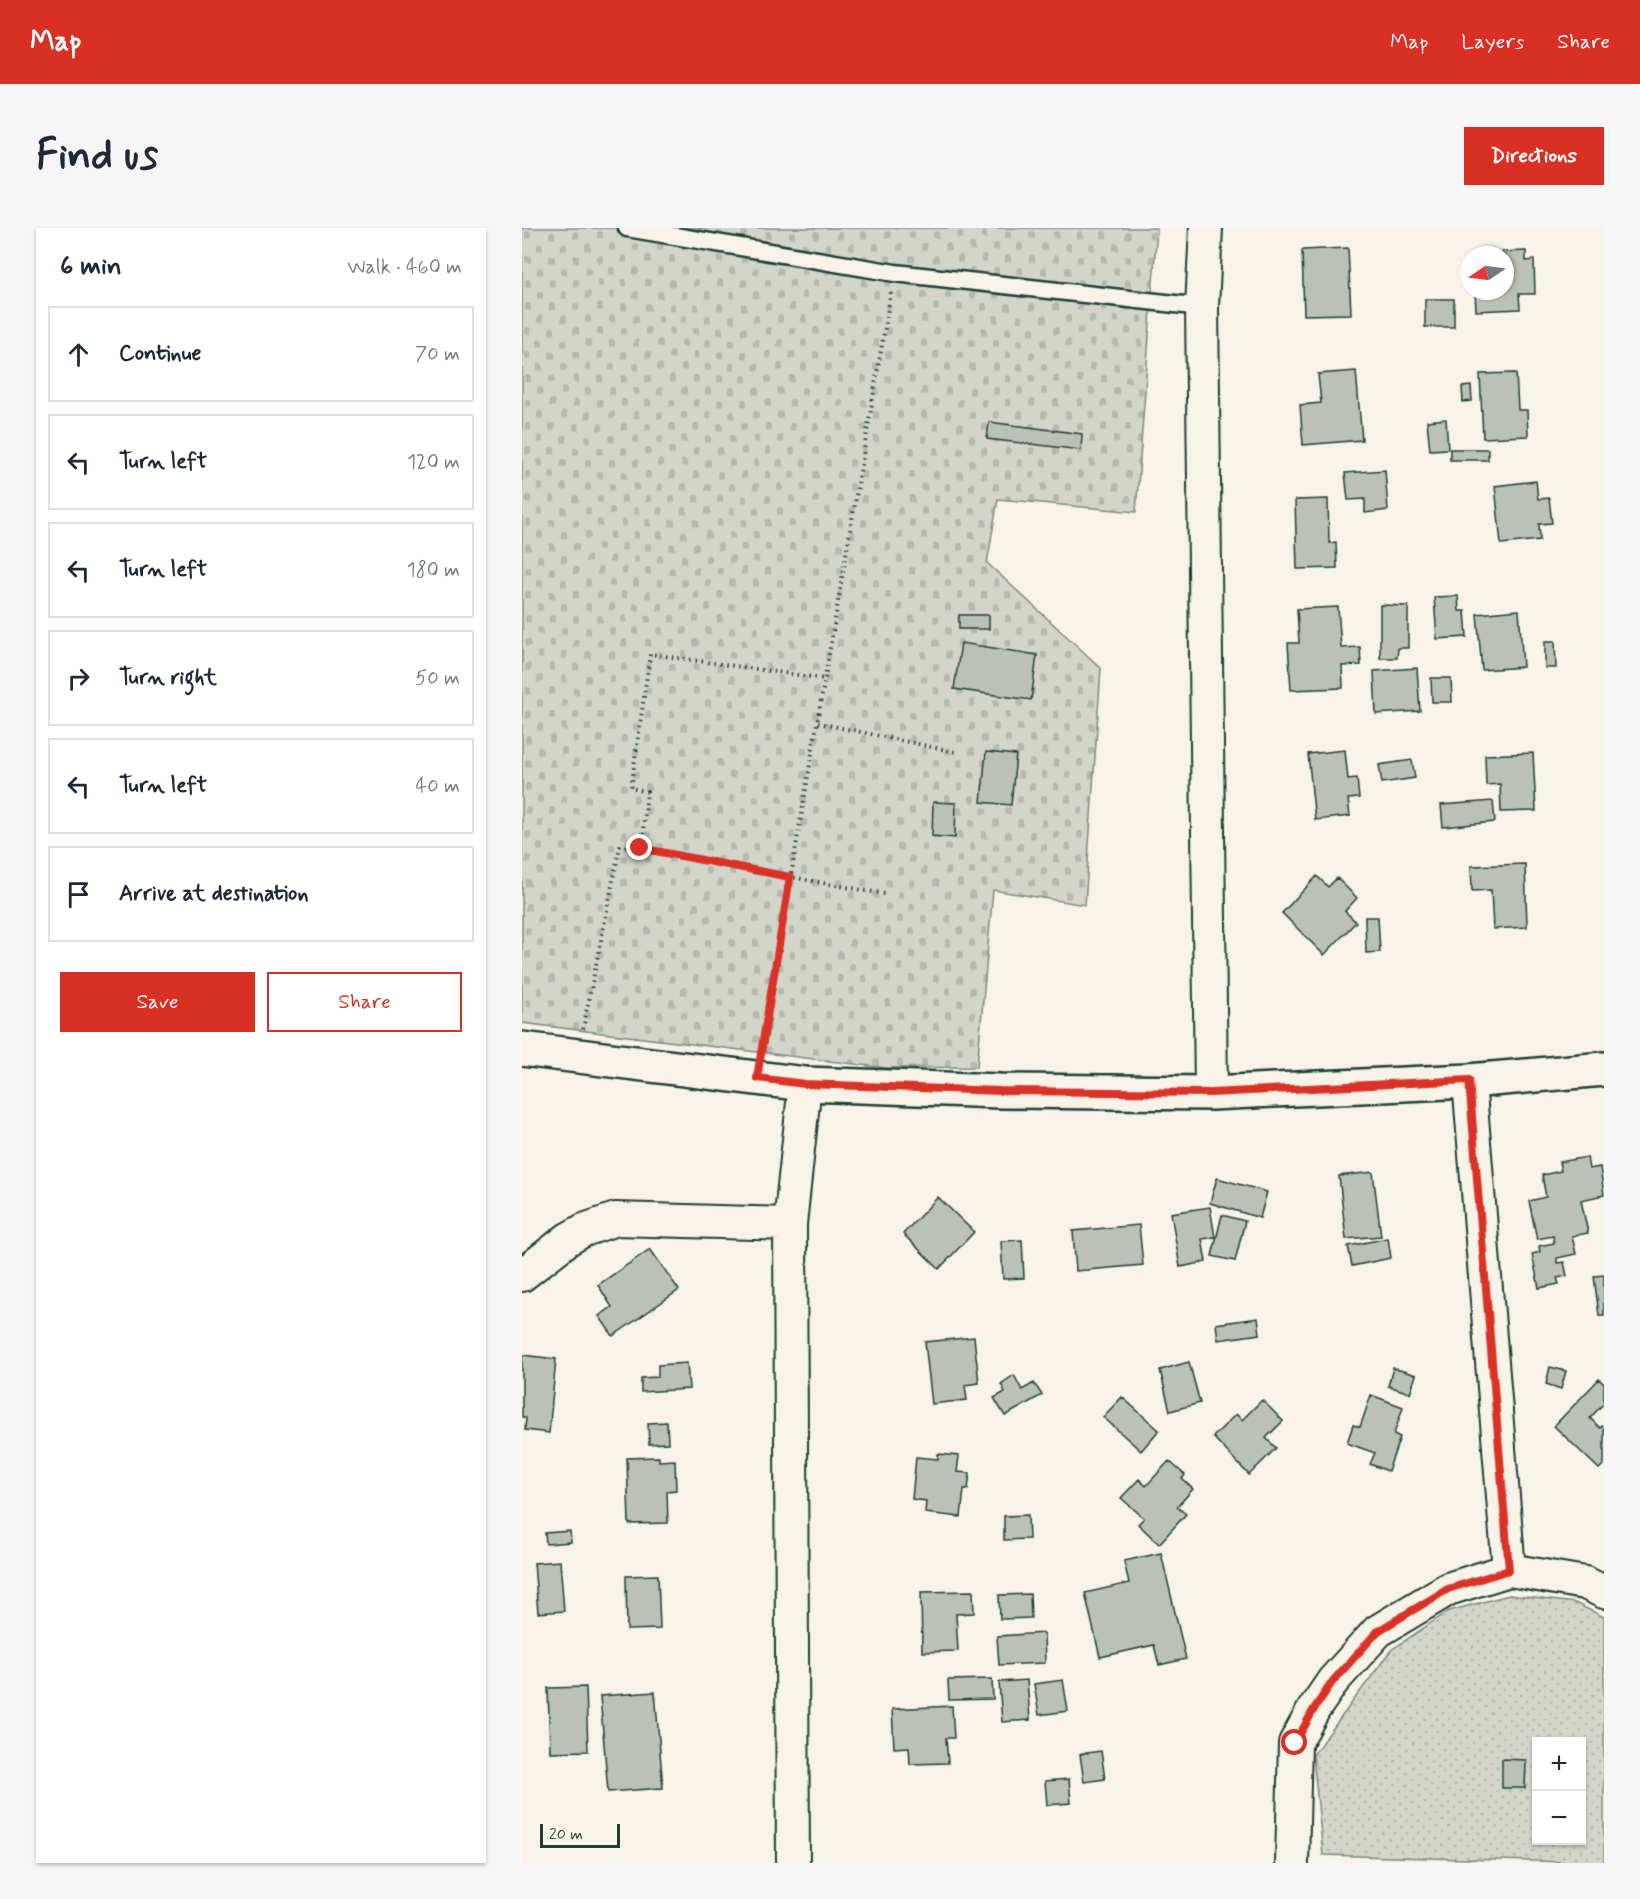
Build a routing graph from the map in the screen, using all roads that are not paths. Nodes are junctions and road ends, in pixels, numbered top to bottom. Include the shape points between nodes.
1 (627, 228) edge
2 (1206, 228) edge
3 (1202, 307) junction
4 (522, 1049) edge
5 (1604, 1069) edge
6 (1469, 1080) junction
7 (805, 1084) junction
8 (1211, 1093) junction
9 (790, 1224) junction
10 (522, 1275) edge
11 (1509, 1570) junction
12 (1604, 1592) edge
13 (793, 1863) edge
14 (1292, 1863) edge

1 - 3 lane via 895,273
2 - 3 street
3 - 8 street
4 - 7 street
5 - 6 street
6 - 8 street
6 - 11 street
7 - 8 street
7 - 9 street
9 - 10 street via 616,1219 568,1239
9 - 13 street
11 - 12 street via 1585,1583
11 - 14 street via 1448,1589 1378,1631 1333,1681 1295,1743

